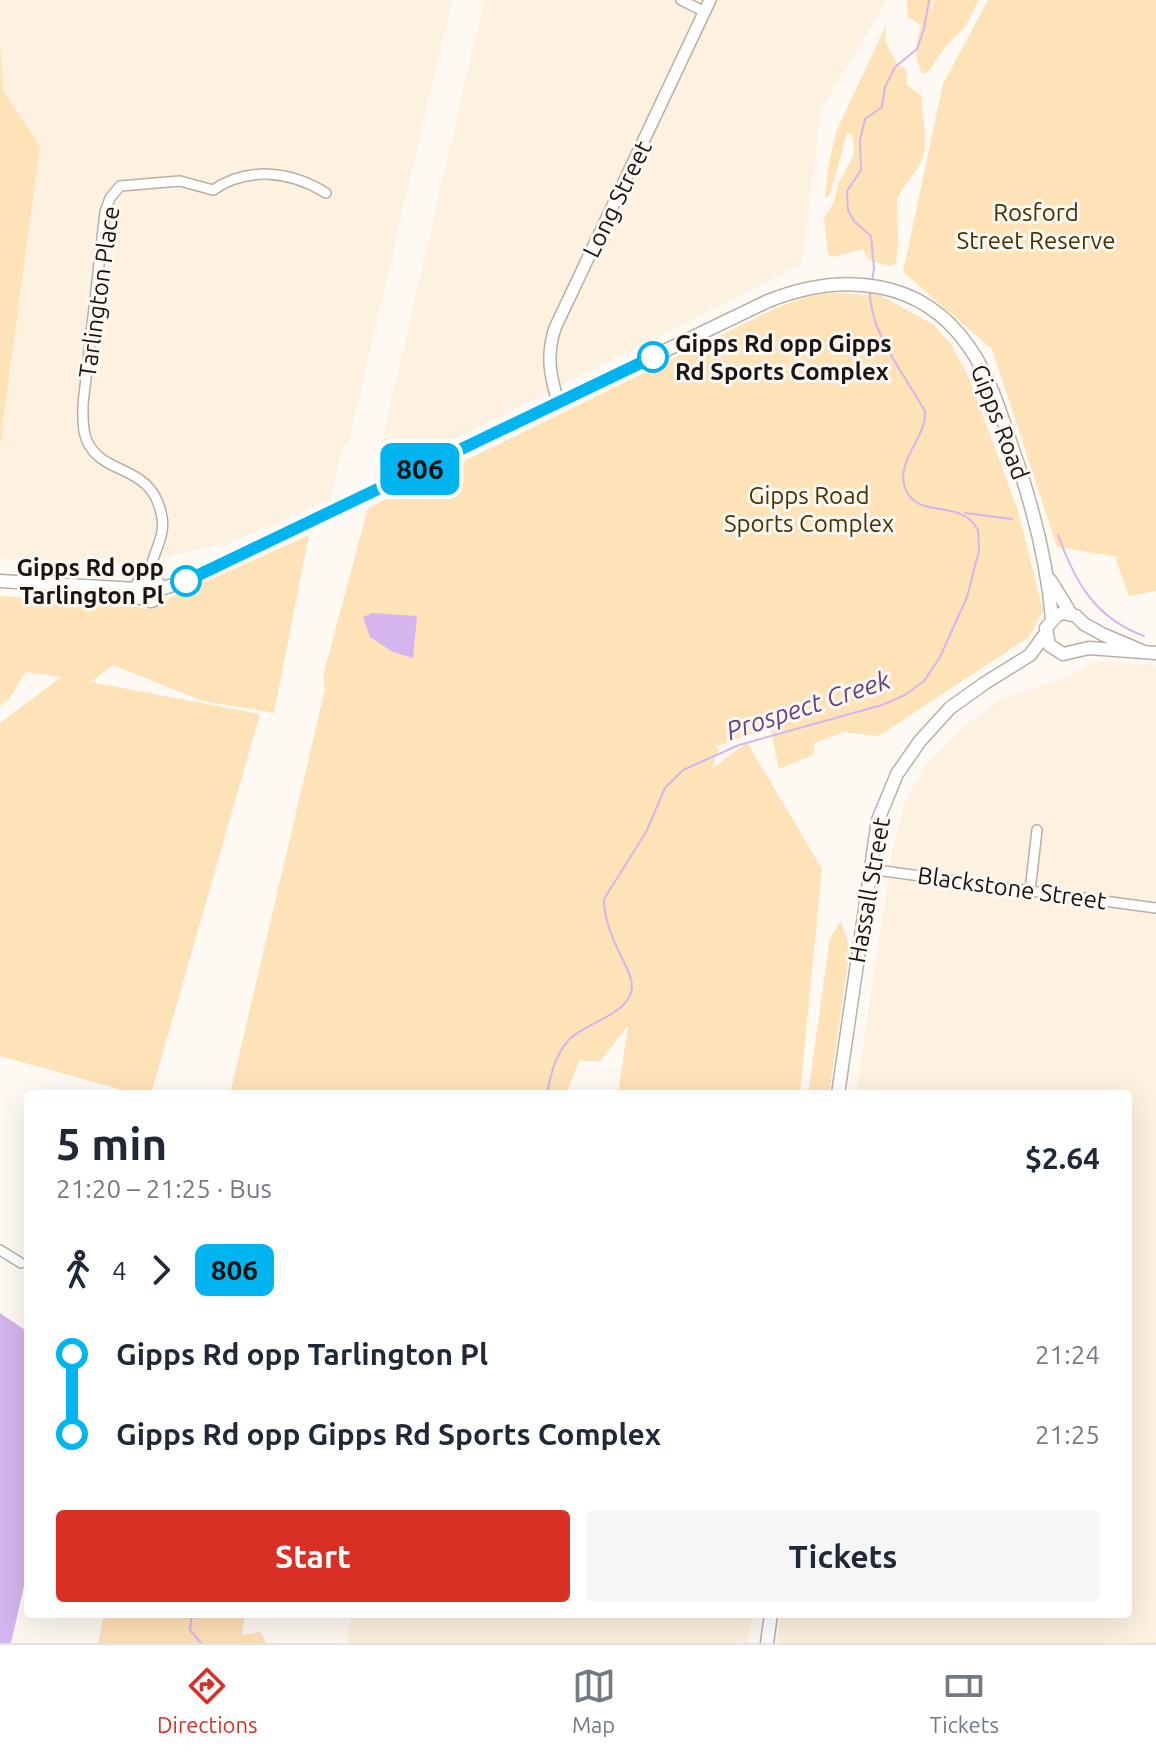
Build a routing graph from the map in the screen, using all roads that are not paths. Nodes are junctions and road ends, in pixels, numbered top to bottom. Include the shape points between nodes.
1 (681, 0) edge
2 (710, 0) edge
3 (705, 12) junction
4 (326, 193) dead end
5 (558, 402) junction
6 (149, 577) junction
7 (1049, 577) junction
8 (0, 581) edge
9 (136, 589) junction
10 (160, 589) junction
11 (1071, 614) junction
12 (1052, 619) junction
13 (1084, 624) junction
14 (1046, 633) junction
15 (1056, 651) junction
16 (1076, 651) junction
17 (1142, 651) junction
18 (1156, 653) edge
19 (1030, 655) junction
20 (1037, 830) dead end
21 (869, 869) junction
22 (1030, 891) junction
23 (1156, 908) edge
24 (839, 1090) edge
25 (0, 1250) edge
26 (21, 1263) dead end
27 (770, 1618) edge
28 (767, 1643) edge

1 - 3 street
2 - 3 street, Long Street
3 - 5 street, Long Street via 555,328 548,360
4 - 6 street, Tarlington Place via 296,177 261,175 231,178 213,190 180,181 120,186 110,198 83,425 95,454 134,474 157,501 162,534
5 - 7 main road, Gipps Road via 782,296 817,285 883,288 941,316 977,359 1019,468
5 - 10 main road, Gipps Road
6 - 9 main road
6 - 10 main road
7 - 11 main road, Gipps Road
7 - 12 main road, Gipps Road
8 - 9 main road
9 - 10 main road via 140,598 151,601
11 - 12 main road
11 - 13 main road
12 - 14 main road
13 - 16 main road via 1086,638
13 - 17 main road
14 - 15 main road
14 - 19 main road, Hassall Street
15 - 16 main road
15 - 19 main road, Hassall Street
16 - 17 main road
17 - 18 main road
19 - 21 main road, Hassall Street via 950,708 920,741 897,774 878,820
20 - 22 street
21 - 22 street, Blackstone Street
21 - 24 main road, Hassall Street
22 - 23 street, Blackstone Street
25 - 26 street
27 - 28 main road

